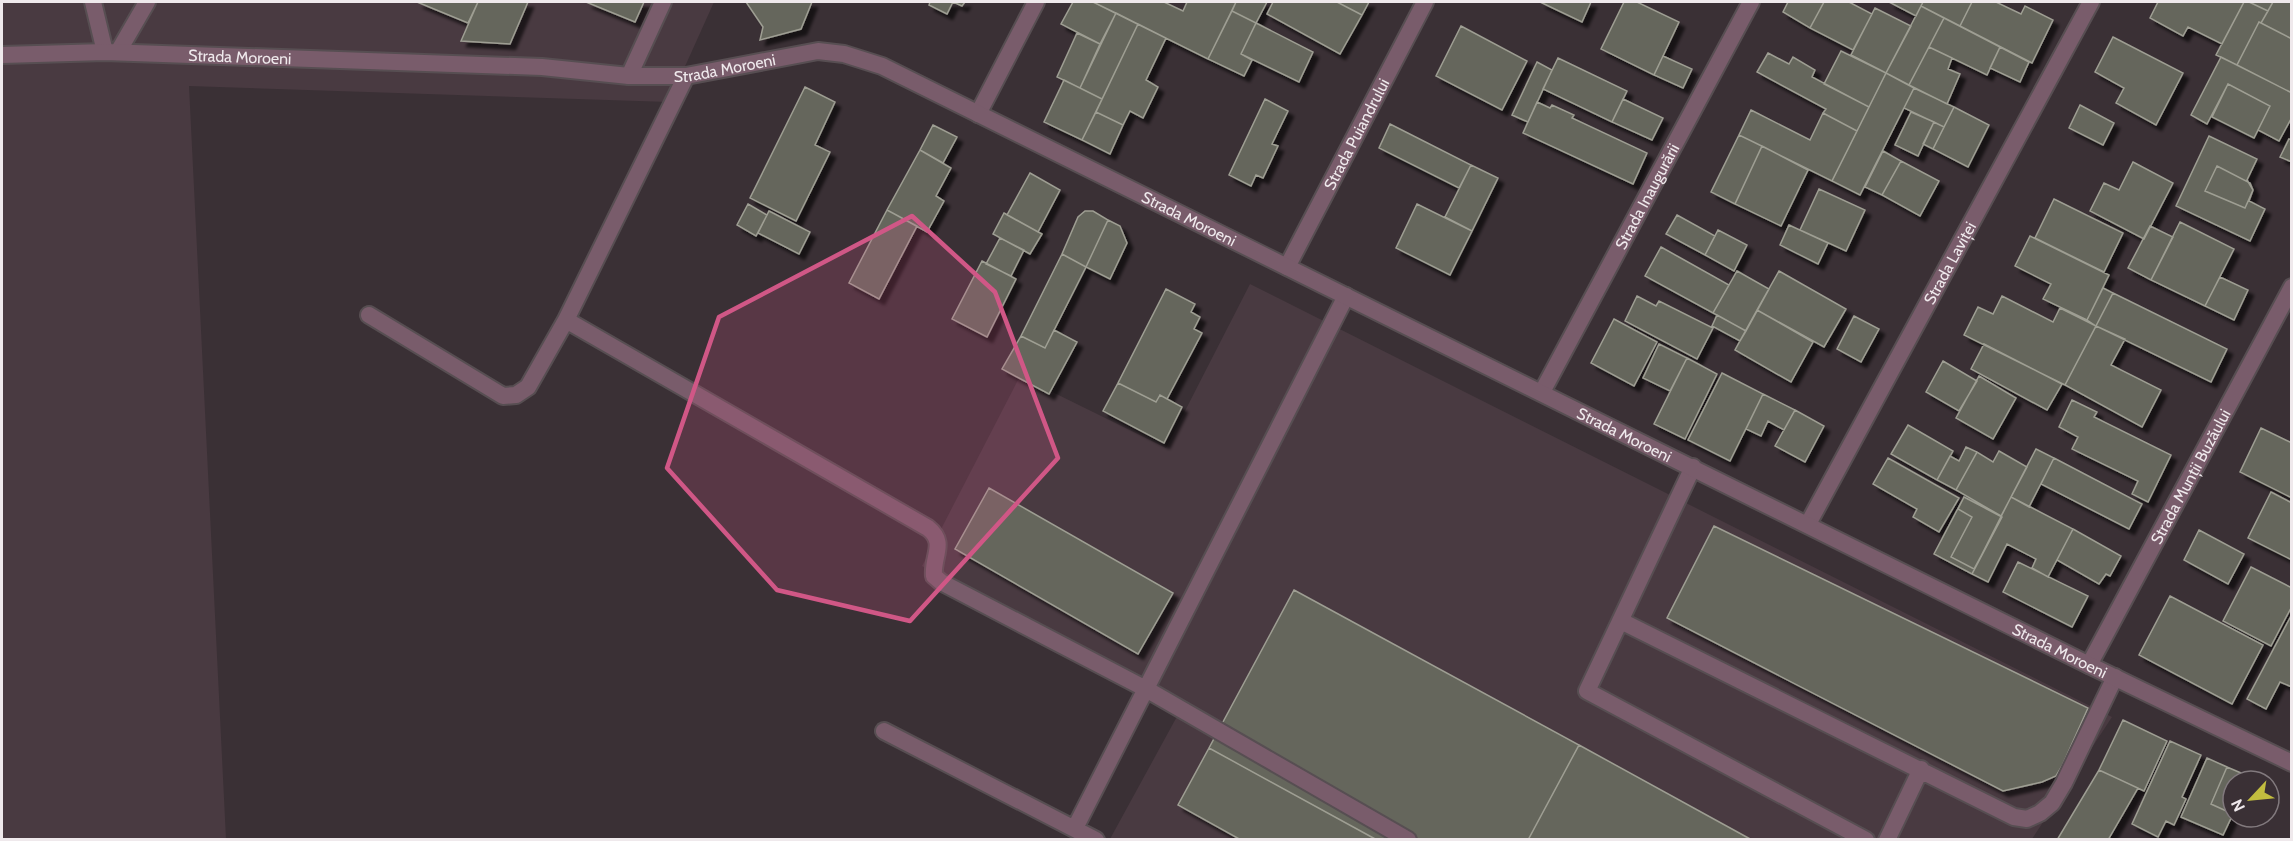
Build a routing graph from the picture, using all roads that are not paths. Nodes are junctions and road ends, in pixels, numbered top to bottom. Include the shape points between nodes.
1 (93, 2) edge
2 (147, 2) edge
3 (663, 2) edge
4 (1036, 2) edge
5 (1425, 2) edge
6 (1751, 2) edge
7 (2091, 2) edge
8 (111, 52) junction
9 (2, 55) edge
10 (629, 76) junction
11 (686, 76) junction
12 (978, 114) junction
13 (1287, 267) junction
14 (2292, 287) edge
15 (1346, 296) junction
16 (369, 315) dead end
17 (566, 320) junction
18 (1542, 392) junction
19 (1693, 467) junction
20 (1808, 524) junction
21 (1621, 621) junction
22 (2089, 665) junction
23 (2115, 677) junction
24 (1146, 689) junction
25 (884, 731) dead end
26 (2292, 763) edge
27 (1921, 769) junction
28 (1075, 828) junction
29 (1096, 840) edge
30 (1408, 840) edge
31 (1866, 840) edge
32 (1887, 840) edge

1 - 8 street
2 - 8 street
3 - 10 street
4 - 12 street
5 - 13 street, Strada Puiandrului
6 - 18 street, Strada Inaugurării
7 - 20 street, Strada Laviței
8 - 9 street, Strada Moroeni
8 - 10 street, Strada Moroeni via 542,67
10 - 11 street, Strada Moroeni
11 - 12 street, Strada Moroeni via 818,51 844,54 882,66
11 - 17 street
12 - 13 street, Strada Moroeni
13 - 15 street, Strada Moroeni
14 - 22 street, Strada Munții Buzăului
15 - 18 street, Strada Moroeni
15 - 24 street
16 - 17 street via 503,396 516,395 528,387
17 - 24 street via 928,528 936,534 939,544 934,576 941,582
18 - 19 street, Strada Moroeni
19 - 20 street, Strada Moroeni
19 - 21 street
20 - 22 street, Strada Moroeni
21 - 27 street
21 - 31 street via 1587,691
22 - 23 street, Strada Moroeni
23 - 26 street, Strada Moroeni
23 - 27 street via 2064,783 2052,803 2040,813 2027,819 2014,817
24 - 28 street
24 - 30 street
25 - 28 street
27 - 32 street
28 - 29 street

